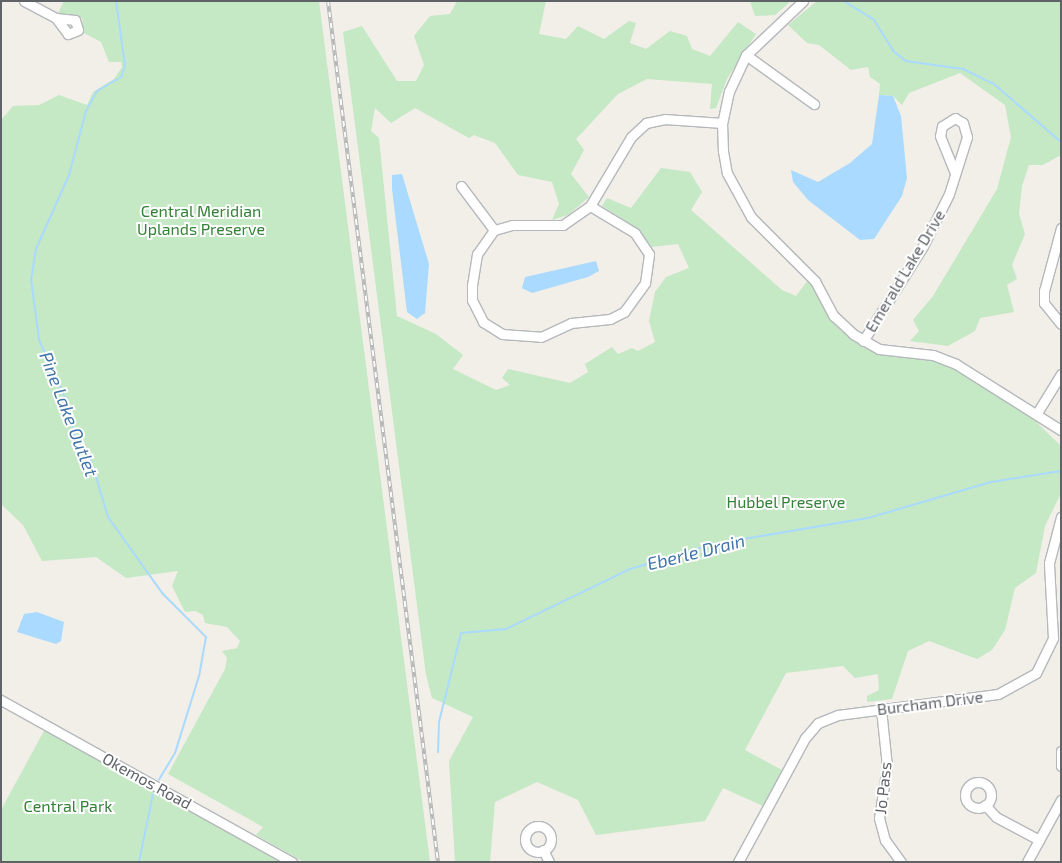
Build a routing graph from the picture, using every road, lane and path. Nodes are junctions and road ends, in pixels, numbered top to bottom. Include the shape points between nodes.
1 (24, 1) edge
2 (803, 1) edge
3 (56, 18) dead end
4 (746, 55) junction
5 (814, 104) dead end
6 (722, 122) junction
7 (955, 173) junction
8 (461, 186) dead end
9 (590, 206) junction
10 (1061, 228) edge
11 (494, 230) junction
12 (1061, 324) edge
13 (863, 340) junction
14 (1061, 374) edge
15 (1037, 413) junction
16 (1061, 430) edge
17 (1061, 517) edge
18 (1, 700) edge
19 (881, 709) junction
20 (1061, 751) edge
21 (1061, 766) edge
22 (1061, 800) edge
23 (985, 805) dead end
24 (1039, 840) junction
25 (543, 850) dead end
26 (292, 862) edge
27 (549, 862) edge
28 (738, 862) edge
29 (901, 862) edge
30 (1027, 862) edge

1 - 3 street
2 - 4 street
4 - 5 street
4 - 6 street via 732,82
6 - 9 street via 666,119 646,123 622,151
6 - 13 street via 727,173 751,217 815,281 843,326
7 - 7 street, Emerald Lake Drive via 967,137 963,124 954,118 942,126 940,136
7 - 13 street, Emerald Lake Drive via 935,224
8 - 11 street
9 - 11 street via 563,225 512,225
9 - 11 street via 628,227 642,241 649,254 645,283 618,316 571,323 548,336 502,334 476,312 472,300 477,254
10 - 12 street via 1044,290 1044,302
13 - 15 street via 891,353 943,359
14 - 15 street
15 - 16 street
17 - 19 street, Burcham Drive via 1050,563 1053,638 1036,673 998,694
18 - 26 street, Okemos Road
19 - 28 street, Burcham Drive via 833,716 814,726
19 - 29 street, Jo Pass via 888,766 879,818 885,840
20 - 21 street
22 - 24 street
23 - 24 street via 996,817
24 - 30 street
25 - 27 street

